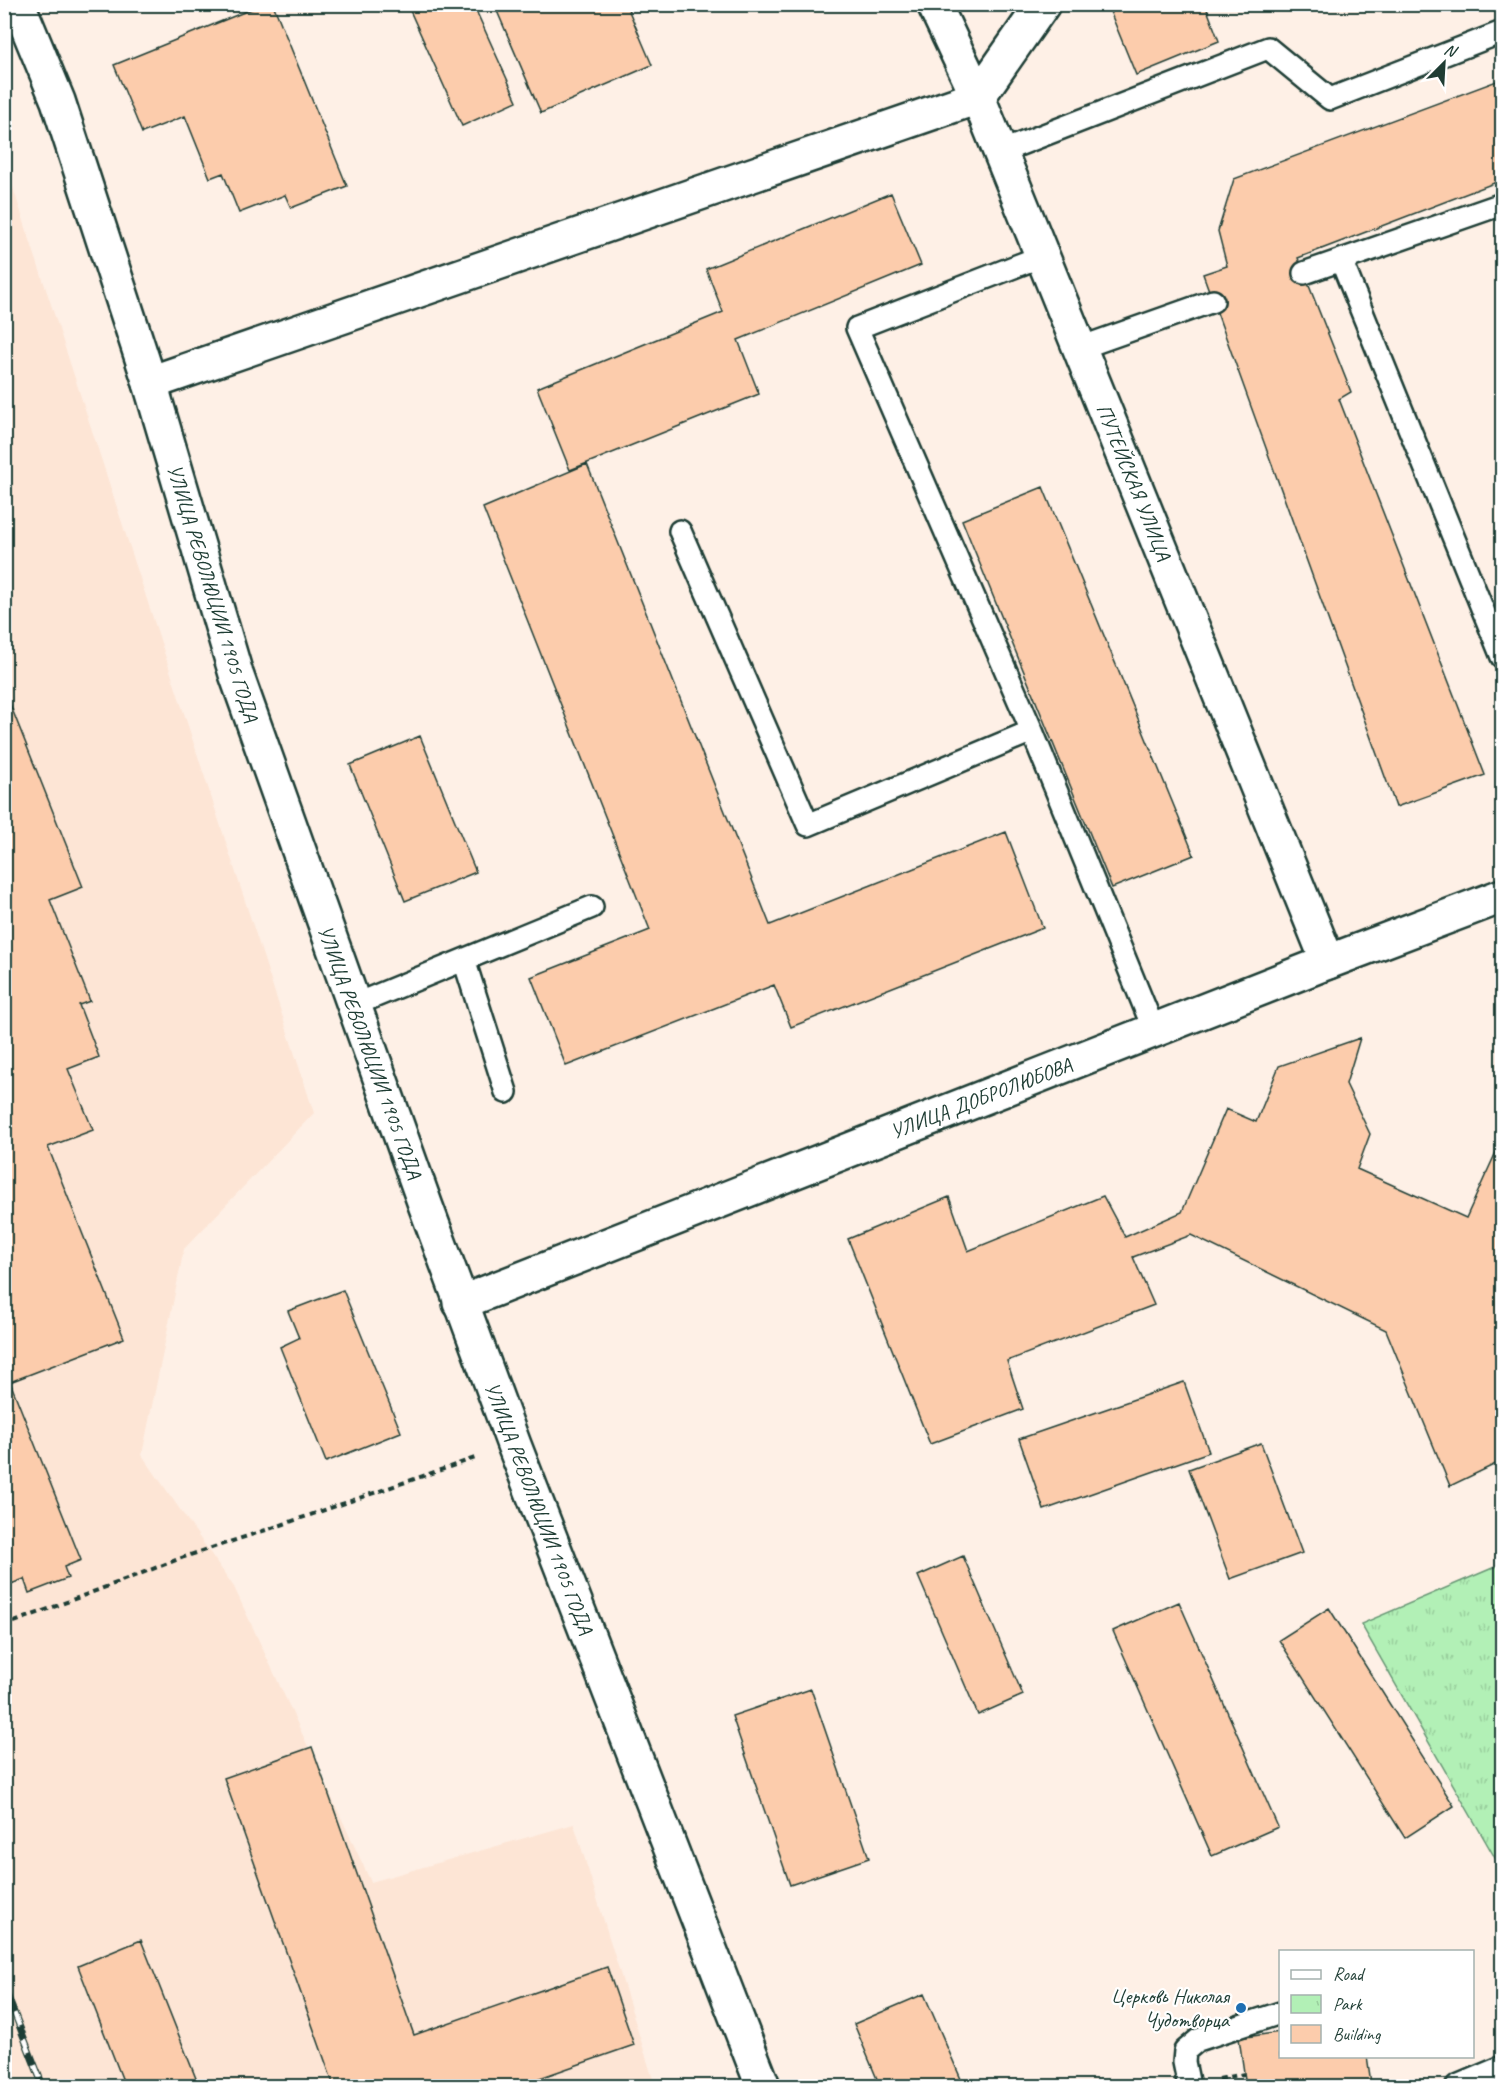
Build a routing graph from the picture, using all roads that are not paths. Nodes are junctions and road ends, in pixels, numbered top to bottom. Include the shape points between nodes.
1 (18, 4) edge
2 (934, 4) edge
3 (1043, 4) edge
4 (1503, 32) edge
5 (978, 97) junction
6 (1000, 152) junction
7 (1503, 204) edge
8 (1042, 255) junction
9 (1341, 260) junction
10 (1304, 273) dead end
11 (1213, 301) dead end
12 (1080, 348) junction
13 (150, 383) junction
14 (680, 531) dead end
15 (1501, 648) edge
16 (1032, 731) junction
17 (1503, 896) edge
18 (592, 907) dead end
19 (464, 960) junction
20 (1328, 962) junction
21 (354, 1005) junction
22 (1154, 1030) junction
23 (506, 1092) dead end
24 (460, 1303) junction
25 (1279, 2014) edge
26 (1503, 2067) edge
27 (763, 2086) edge
28 (1189, 2086) edge
29 (1457, 2086) edge

1 - 13 street, УЛИЦА РЕВОЛЮЦИИ 1905 ГОДА via 58,101
2 - 5 street, ПУТЕЙСКАЯ УЛИЦА
3 - 5 street
4 - 6 lane via 1330,99 1268,48
5 - 6 street, ПУТЕЙСКАЯ УЛИЦА
5 - 13 street
6 - 8 street, ПУТЕЙСКАЯ УЛИЦА
7 - 9 lane
8 - 12 street, ПУТЕЙСКАЯ УЛИЦА
8 - 16 lane via 857,328
9 - 10 lane
9 - 15 lane
11 - 12 lane
12 - 20 street, ПУТЕЙСКАЯ УЛИЦА
13 - 21 street, УЛИЦА РЕВОЛЮЦИИ 1905 ГОДА via 236,674
14 - 16 lane via 808,825
16 - 22 lane
17 - 20 street, УЛИЦА ДОБРОЛЮБОВА
18 - 19 lane
19 - 21 lane
19 - 23 lane
20 - 22 street, УЛИЦА ДОБРОЛЮБОВА
21 - 24 street, УЛИЦА РЕВОЛЮЦИИ 1905 ГОДА
22 - 24 street, УЛИЦА ДОБРОЛЮБОВА
24 - 27 street, УЛИЦА РЕВОЛЮЦИИ 1905 ГОДА
25 - 28 lane via 1198,2040 1185,2051
26 - 29 lane

